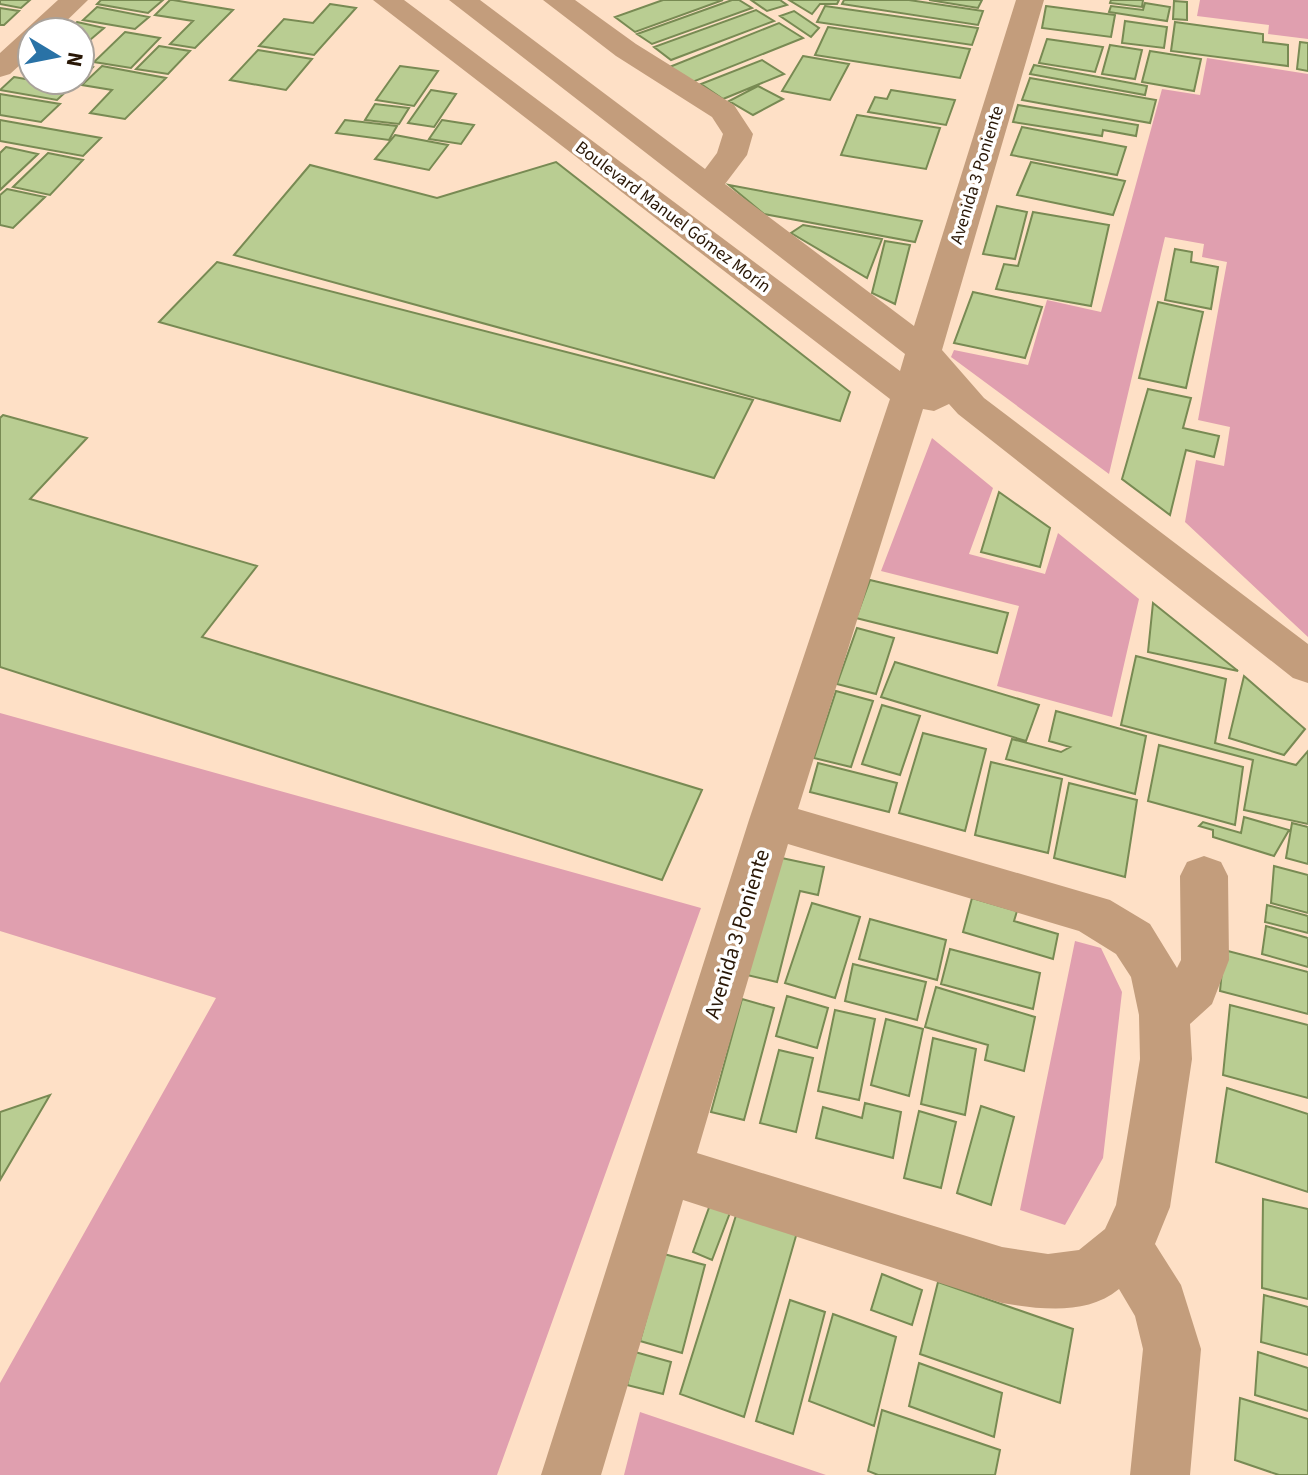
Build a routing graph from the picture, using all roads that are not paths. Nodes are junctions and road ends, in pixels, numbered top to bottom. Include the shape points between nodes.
1 (74, 0) edge
2 (387, 0) edge
3 (463, 0) edge
4 (557, 0) edge
5 (1030, 0) edge
6 (56, 16) edge
7 (16, 54) edge
8 (0, 68) edge
9 (707, 186) junction
10 (916, 373) junction
11 (1308, 667) edge
12 (772, 820) junction
13 (1204, 876) dead end
14 (1164, 1015) junction
15 (666, 1169) junction
16 (1125, 1248) junction
17 (571, 1475) edge
18 (1160, 1475) edge

1 - 6 street
2 - 10 street, Boulevard Manuel Gómez Morín
3 - 9 street, Boulevard Manuel Gómez Morín
4 - 9 street via 723,111 738,134 732,155
5 - 10 street, Avenida 3 Poniente
7 - 8 street
9 - 10 street, Boulevard Manuel Gómez Morín
10 - 11 street, Boulevard Manuel Gómez Morín via 971,406
10 - 12 street, Avenida 3 Poniente
12 - 14 street via 1093,915 1133,939 1154,971
12 - 15 street, Avenida 3 Poniente
13 - 14 street via 1205,960 1194,988
14 - 16 street via 1166,1059 1143,1207
15 - 16 street via 1002,1275 1048,1282 1091,1276
15 - 17 street, Avenida 3 Poniente
16 - 18 street via 1161,1305 1172,1349

